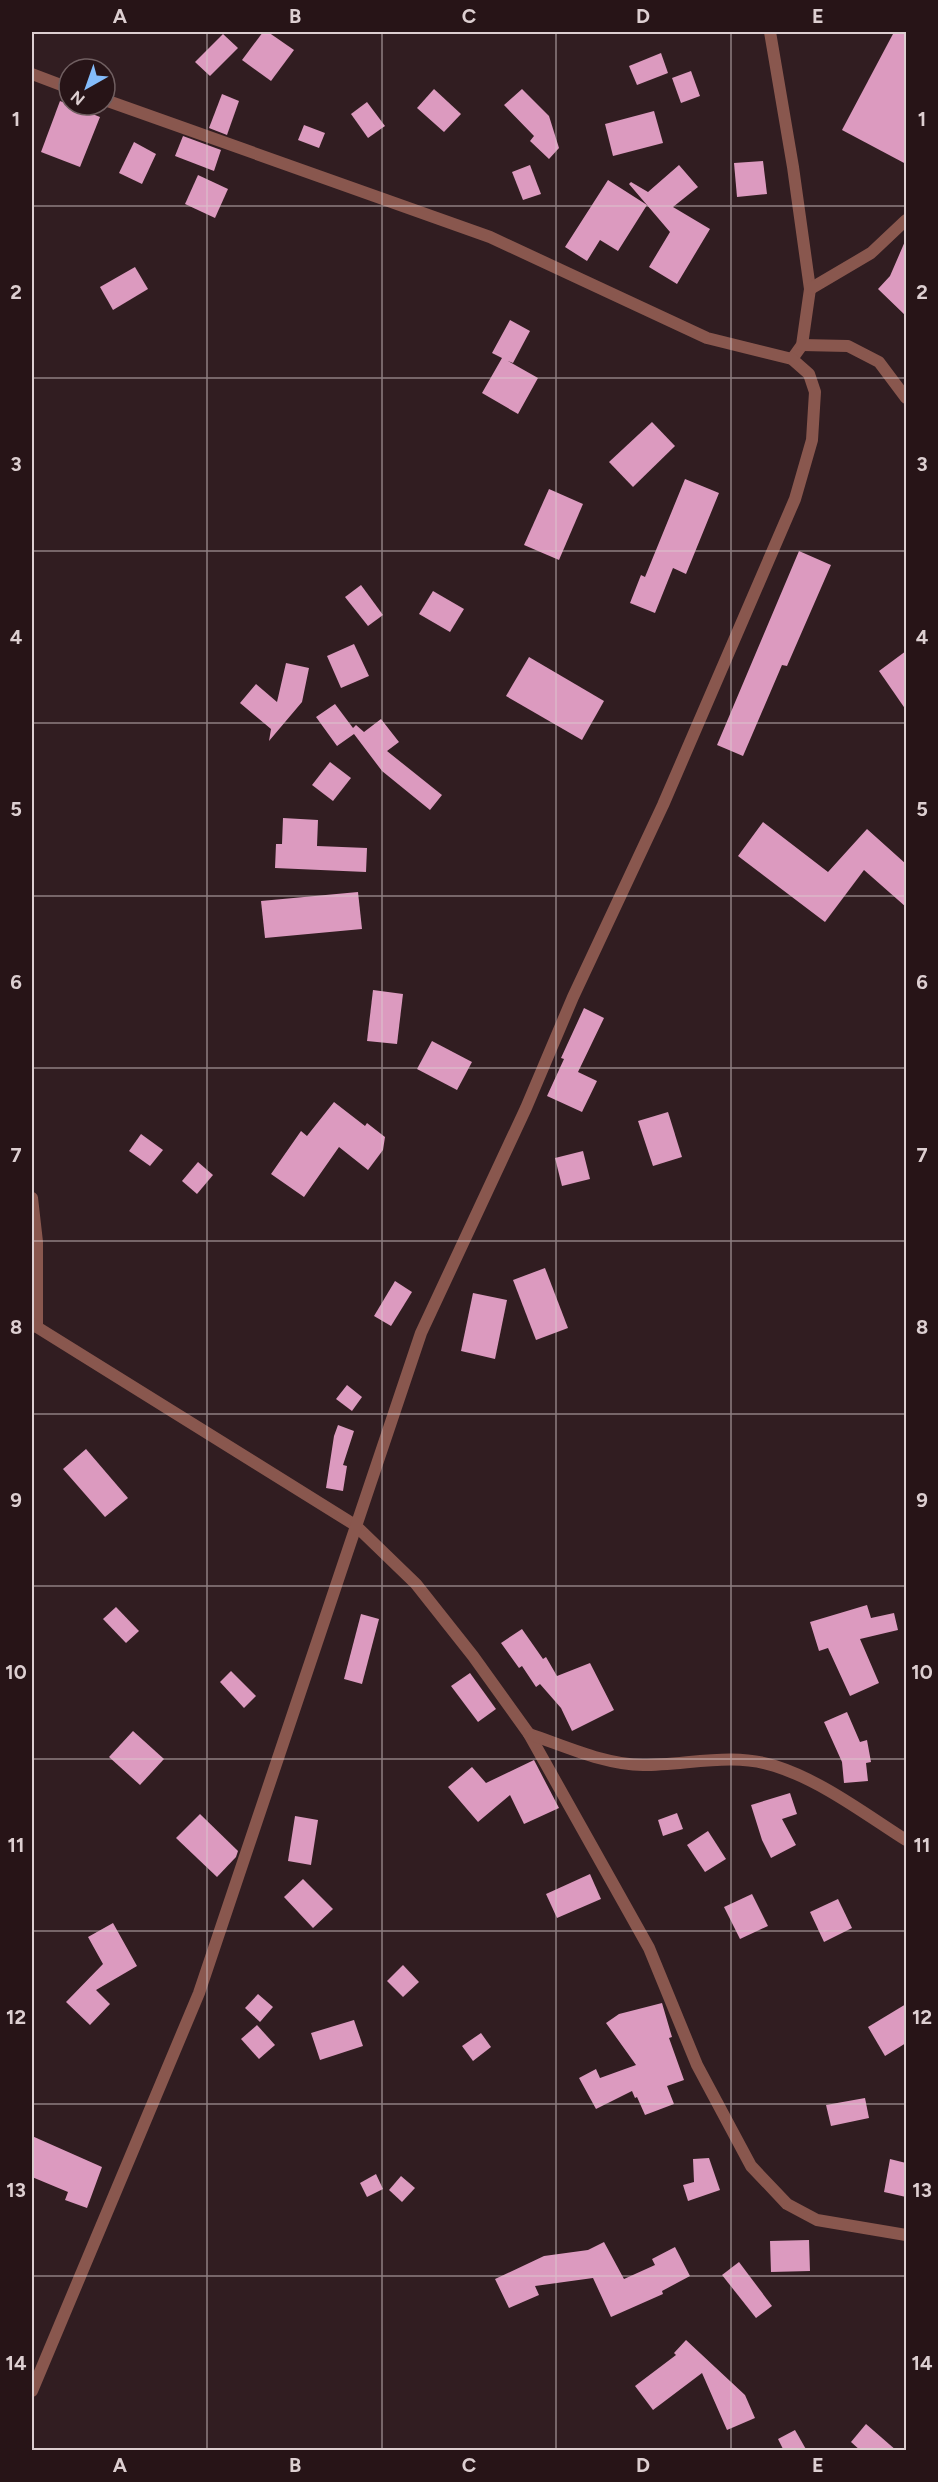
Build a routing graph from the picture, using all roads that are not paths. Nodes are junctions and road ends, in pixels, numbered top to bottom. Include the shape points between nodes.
1 (770, 32) edge
2 (32, 74) edge
3 (57, 83) edge
4 (117, 104) edge
5 (906, 220) edge
6 (810, 289) junction
7 (802, 345) junction
8 (792, 359) junction
9 (906, 398) edge
10 (32, 1198) edge
11 (34, 1326) edge
12 (355, 1525) junction
13 (529, 1734) junction
14 (906, 1840) edge
15 (906, 2235) edge
16 (32, 2391) edge

1 - 6 street
2 - 3 street
4 - 8 street via 490,237 707,338
5 - 6 street via 871,253
6 - 7 street
7 - 8 street
7 - 9 street via 848,346 879,362
8 - 12 street via 809,374 815,392 812,440 795,499 663,805 421,1333
10 - 11 street via 37,1242
11 - 12 street
12 - 13 street via 416,1584
12 - 16 street via 199,1993
13 - 14 street via 620,1763 740,1758 774,1766 805,1778
13 - 15 street via 649,1948 697,2065 751,2166 787,2204 817,2220

